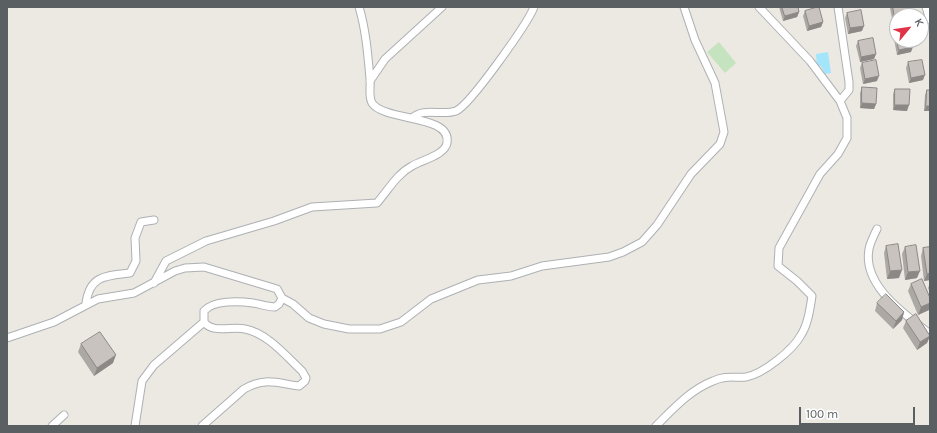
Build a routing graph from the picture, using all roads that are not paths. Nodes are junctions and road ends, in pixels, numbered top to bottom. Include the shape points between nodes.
1 (359, 7) edge
2 (442, 7) edge
3 (534, 7) edge
4 (684, 7) edge
5 (759, 7) edge
6 (838, 7) edge
7 (926, 7) edge
8 (930, 20) edge
9 (370, 81) junction
10 (840, 101) junction
11 (412, 118) junction
12 (154, 220) dead end
13 (877, 229) dead end
14 (154, 283) junction
15 (282, 298) junction
16 (86, 303) junction
17 (204, 322) junction
18 (930, 334) edge
19 (7, 338) edge
20 (64, 415) dead end
21 (52, 426) edge
22 (135, 426) edge
23 (202, 426) edge
24 (656, 426) edge

1 - 9 street
2 - 9 street via 385,60
3 - 11 street via 502,56 464,106 450,112 422,113
4 - 15 street via 695,40 716,83 724,132 720,144 691,174 657,225 642,242 609,257 542,266 511,276 478,280 432,300 401,322 380,329 349,329 324,324 309,318
5 - 10 street via 810,61
6 - 10 street via 849,82 849,90
7 - 8 street
9 - 11 street via 370,98 377,108
10 - 24 street via 846,118 847,138 838,154 820,174 779,248 777,257 778,266 812,296 810,311 801,335 782,356 765,368 747,377 728,376 713,381 679,402
11 - 14 street via 443,129 447,137 446,147 402,172 377,203 312,207 206,241 166,261
12 - 16 street via 141,222 135,238 136,261 130,273 101,277 88,290
13 - 18 street via 868,249 868,256 877,283 892,303
14 - 15 street via 185,268 204,267 277,289
14 - 16 street via 134,294 108,296
15 - 17 street via 275,307 243,302 214,304 204,311
16 - 19 street via 54,322
17 - 22 street via 154,365 142,381
17 - 23 street via 213,329 244,328 259,334 302,371 306,378 299,386 266,381 251,385
20 - 21 street

